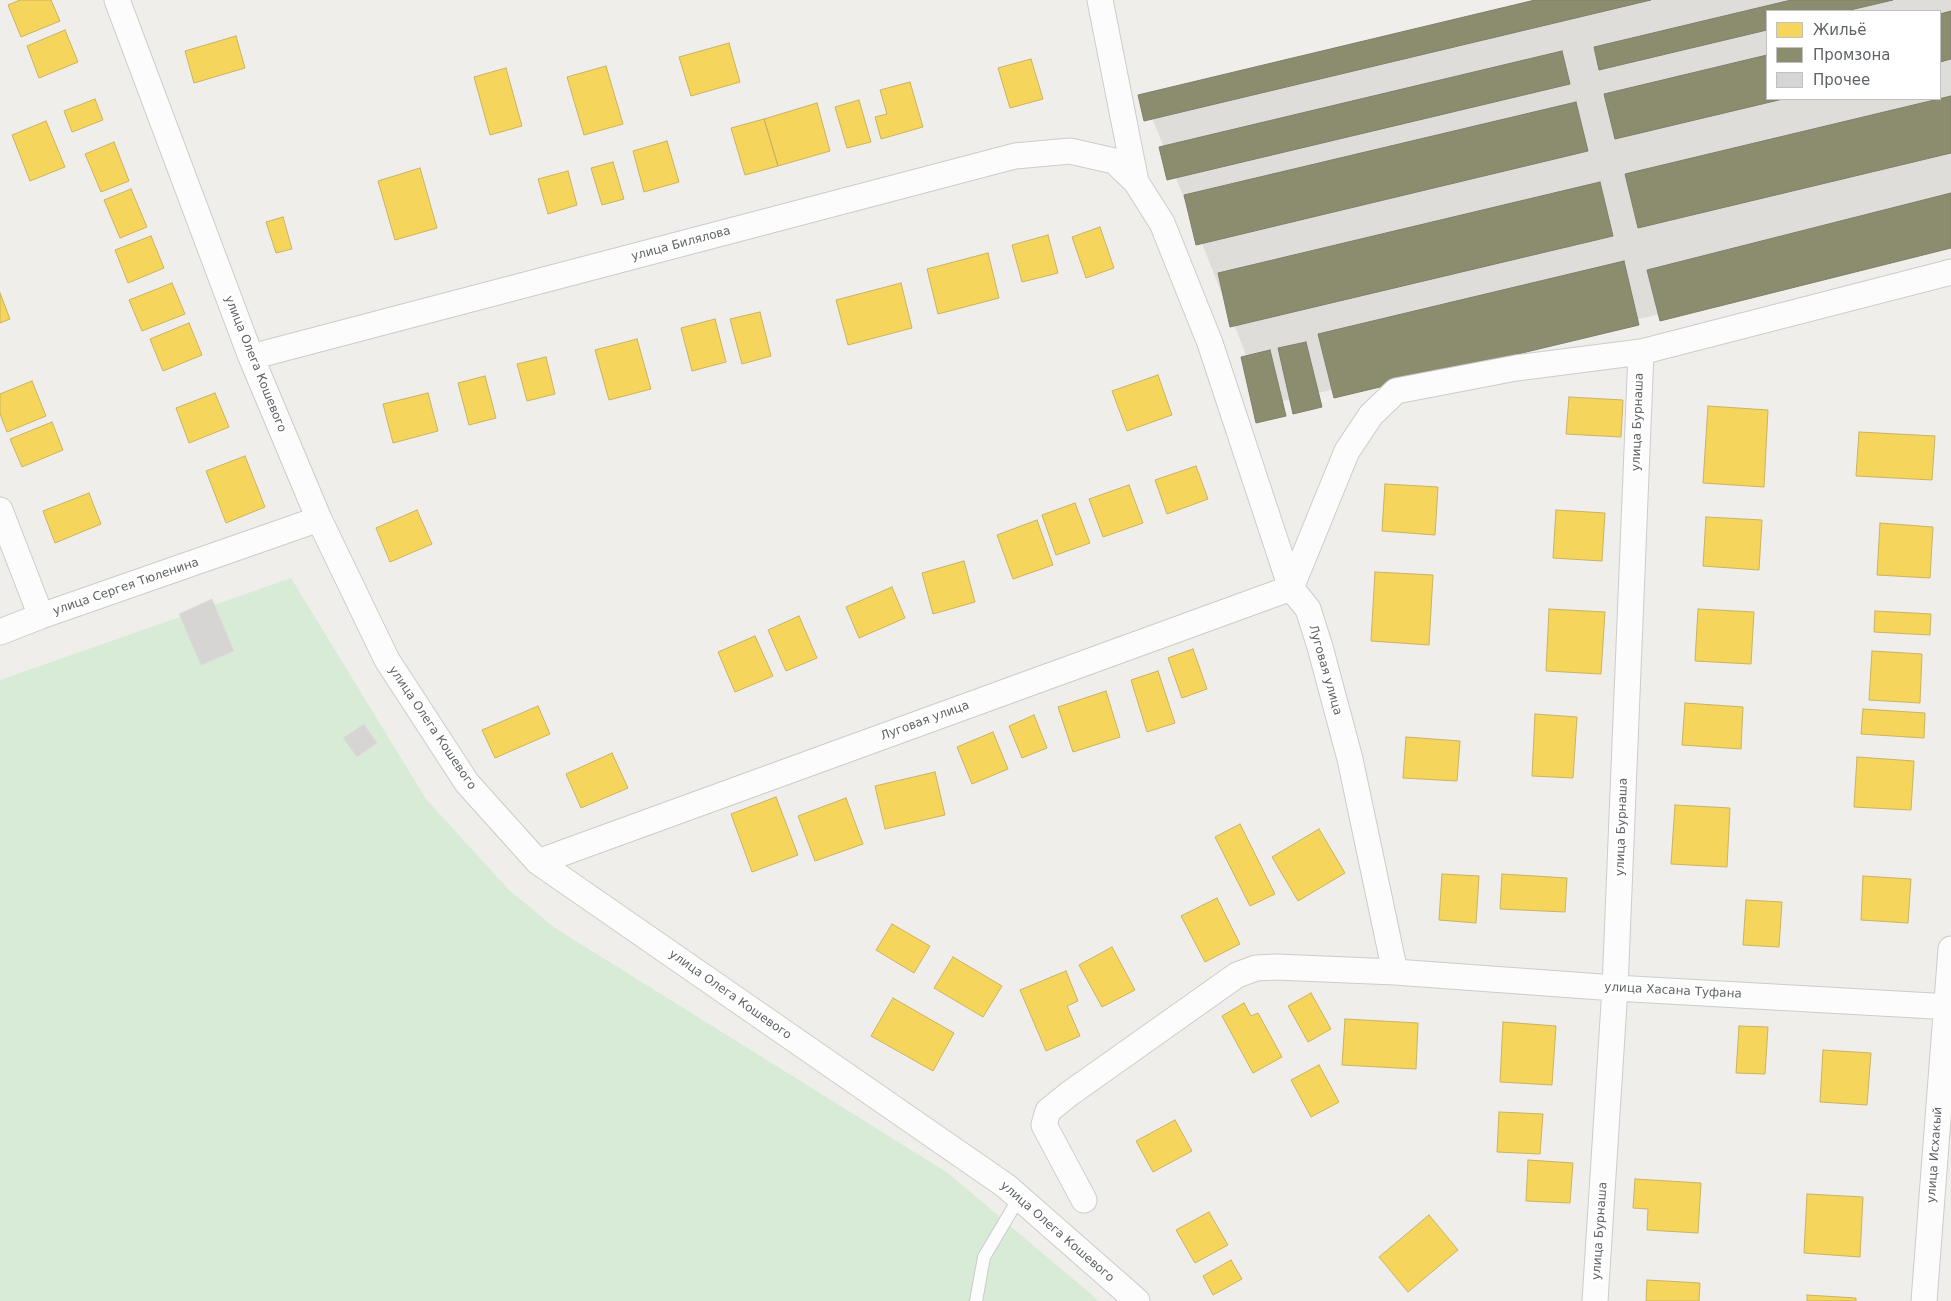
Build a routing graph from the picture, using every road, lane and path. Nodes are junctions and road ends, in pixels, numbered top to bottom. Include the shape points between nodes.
1 (117, 0) edge
2 (1100, 0) edge
3 (1136, 182) junction
4 (1951, 272) edge
5 (1640, 352) junction
6 (251, 357) junction
7 (0, 510) edge
8 (319, 519) junction
9 (1291, 588) junction
10 (41, 616) junction
11 (0, 632) edge
12 (538, 862) junction
13 (1951, 949) edge
14 (1395, 972) junction
15 (1615, 988) junction
16 (1949, 1007) edge
17 (1019, 1198) junction
18 (1084, 1200) dead end
19 (976, 1301) edge
20 (1136, 1301) edge
21 (1595, 1301) edge
22 (1924, 1301) edge

1 - 6 street, улица Олега Кошевого
2 - 3 street
3 - 6 street, улица Билялова via 1114,161 1070,151 1015,156
3 - 9 street via 1162,223 1210,343
4 - 5 street
5 - 9 street via 1516,368 1396,391 1371,415 1347,452
5 - 15 street, улица Бурнаша
6 - 8 street, улица Олега Кошевого
7 - 10 street, улица Сергея Тюленина
8 - 10 street, улица Сергея Тюленина
8 - 12 street, улица Олега Кошевого via 392,668 467,783
9 - 12 street, Луговая улица
9 - 14 street, Луговая улица via 1308,609 1320,647 1350,759
10 - 11 street
12 - 17 street, улица Олега Кошевого
13 - 16 street, улица Исхакый
14 - 15 street, улица Хасана Туфана
14 - 18 street via 1276,967 1256,968 1237,974 1069,1094 1048,1111 1044,1126
15 - 16 street, улица Хасана Туфана
15 - 21 street, улица Бурнаша
16 - 22 street, улица Исхакый
17 - 19 lane via 984,1257
17 - 20 street, улица Олега Кошевого

